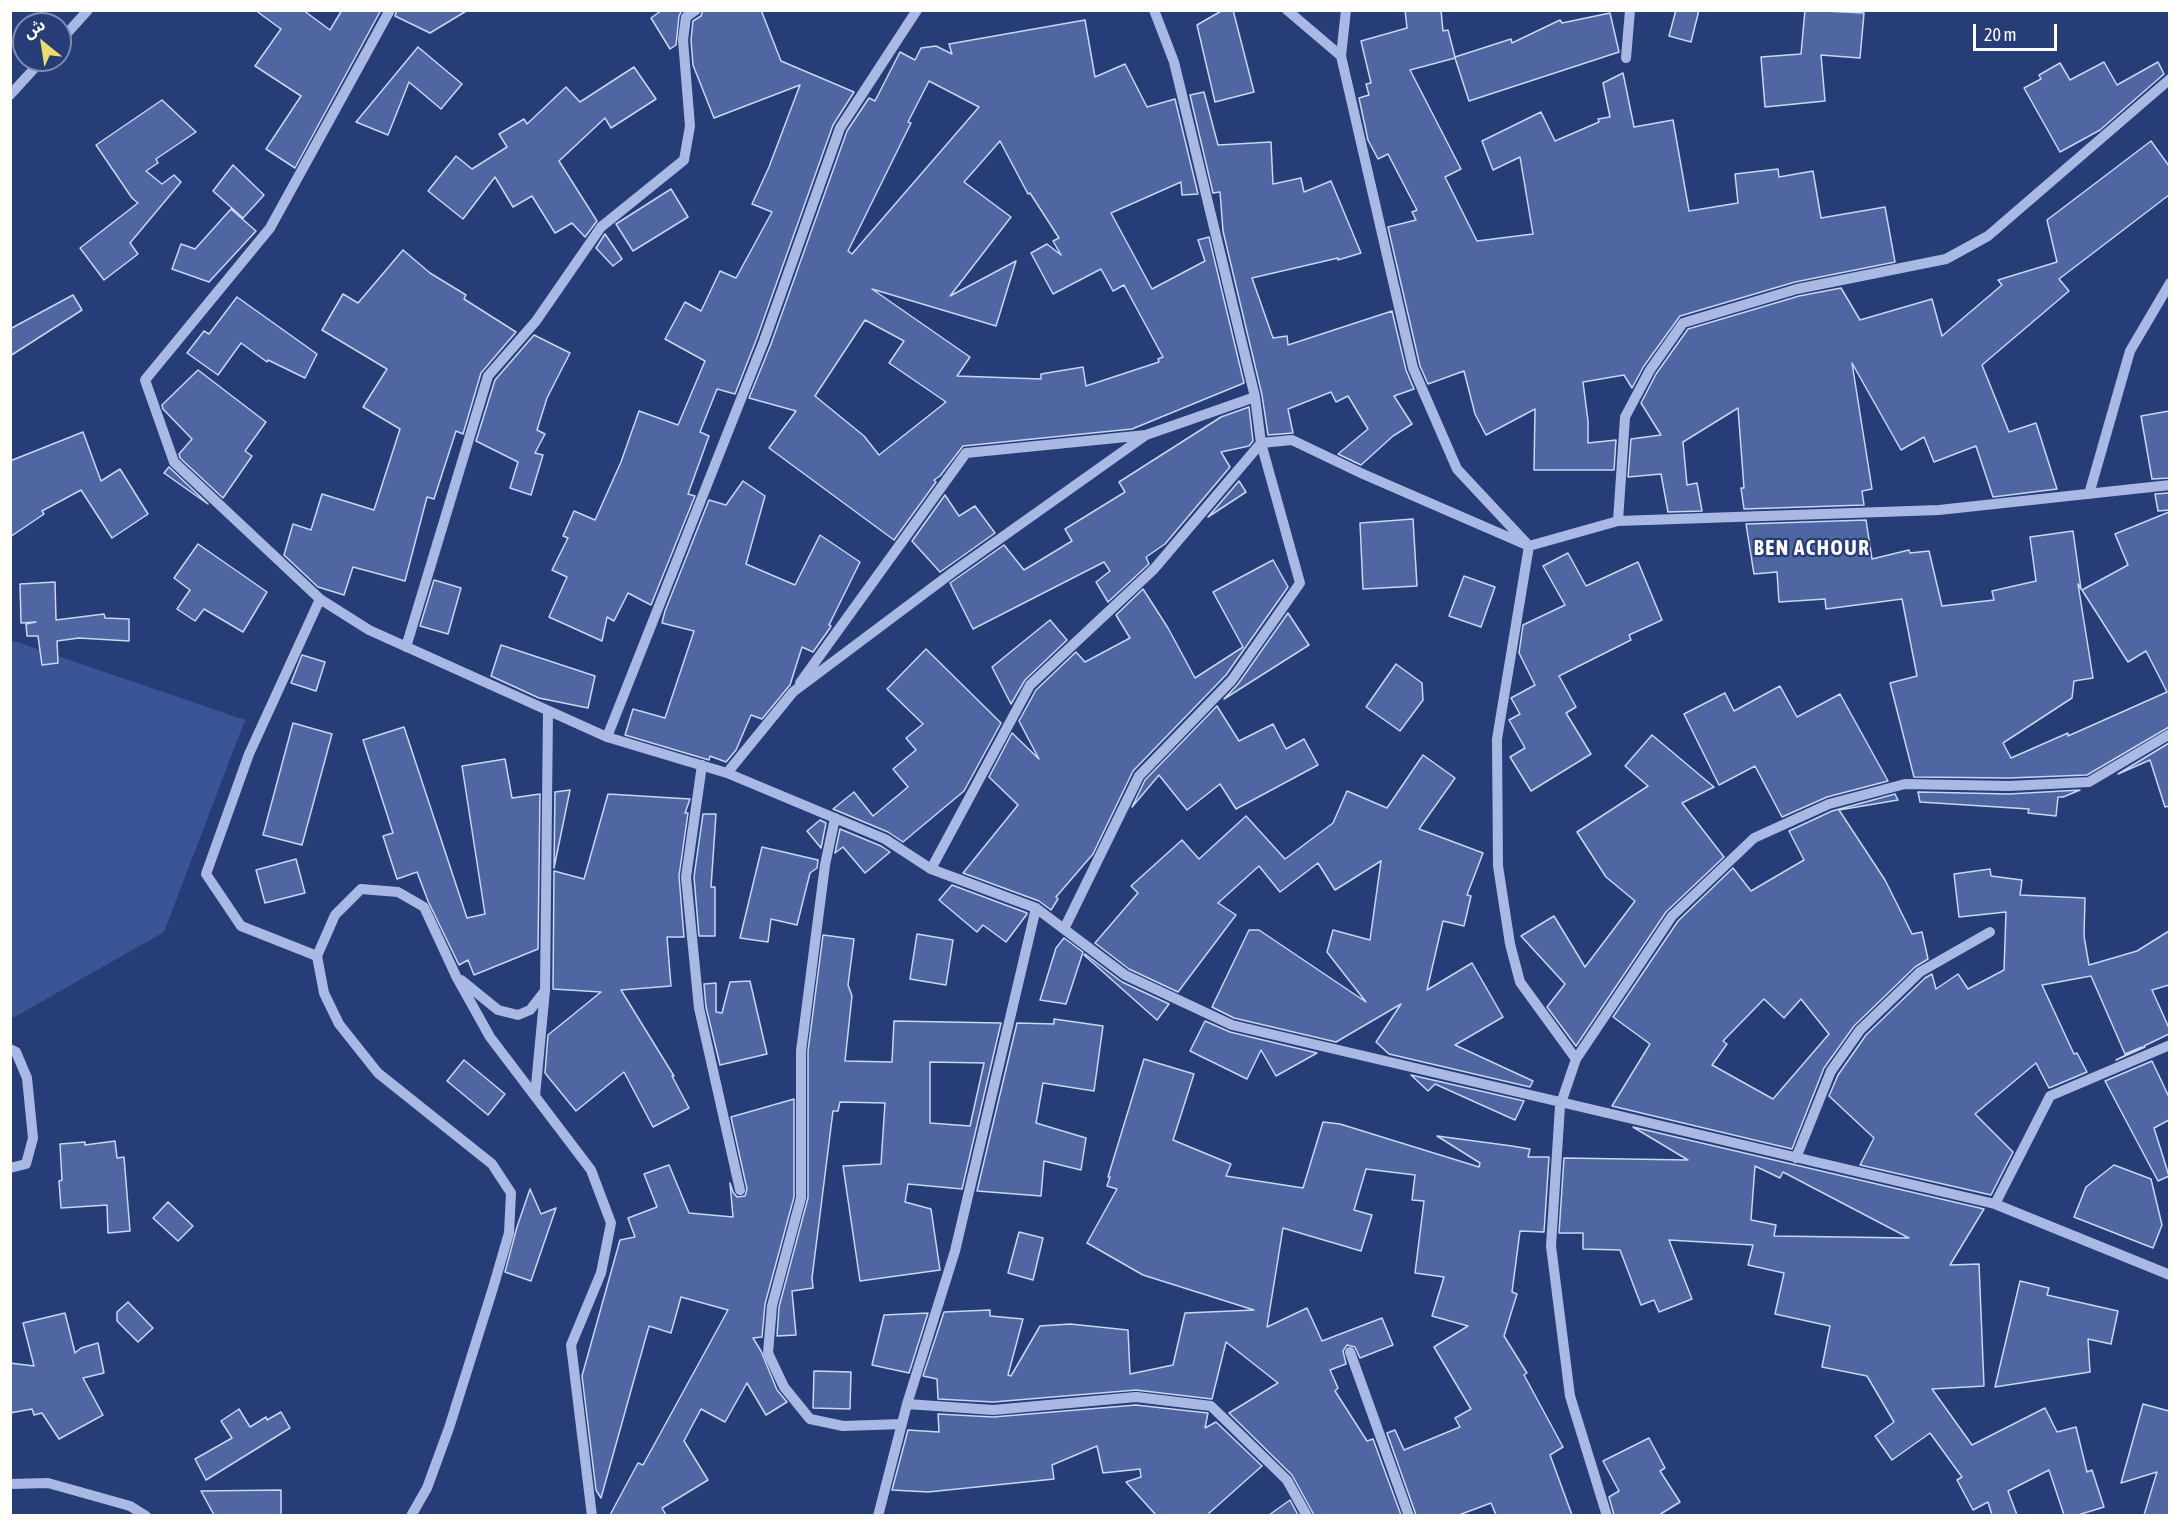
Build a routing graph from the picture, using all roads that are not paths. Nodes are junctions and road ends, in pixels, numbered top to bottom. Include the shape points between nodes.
1 (88, 10) edge
2 (390, 10) edge
3 (696, 10) edge
4 (916, 10) edge
5 (1154, 10) edge
6 (1287, 10) edge
7 (1347, 10) edge
8 (1629, 10) edge
9 (72, 28) edge
10 (1341, 56) junction
11 (1626, 58) dead end
12 (31, 72) edge
13 (2169, 79) edge
14 (10, 95) edge
15 (2169, 283) edge
16 (1255, 397) junction
17 (1146, 435) junction
18 (1261, 443) junction
19 (2169, 485) edge
20 (2089, 494) junction
21 (1618, 521) junction
22 (1529, 546) junction
23 (320, 599) junction
24 (406, 647) junction
25 (793, 692) junction
26 (548, 711) junction
27 (2169, 734) edge
28 (607, 737) junction
29 (702, 765) junction
30 (727, 773) junction
31 (835, 818) junction
32 (930, 869) junction
33 (1036, 909) junction
34 (1064, 929) junction
35 (1990, 932) dead end
36 (317, 956) junction
37 (456, 976) junction
38 (545, 990) junction
39 (2169, 1045) edge
40 (10, 1049) edge
41 (1576, 1059) junction
42 (535, 1096) junction
43 (1561, 1103) junction
44 (1796, 1158) junction
45 (10, 1168) edge
46 (740, 1190) dead end
47 (1995, 1204) junction
48 (2169, 1275) edge
49 (1350, 1353) dead end
50 (907, 1404) junction
51 (902, 1424) junction
52 (10, 1484) edge
53 (146, 1515) edge
54 (411, 1515) edge
55 (592, 1515) edge
56 (878, 1515) edge
57 (1307, 1515) edge
58 (1409, 1515) edge
59 (1607, 1515) edge

1 - 9 street
2 - 23 street via 270,228 145,380 174,462
3 - 24 street via 686,17 683,40 690,126 684,160 601,227 536,321 488,376
4 - 28 street via 840,128 764,341
5 - 16 street via 1174,62
6 - 10 street
7 - 10 street
8 - 11 street
10 - 22 street via 1413,368 1457,469
12 - 14 street
13 - 21 street via 1988,236 1946,259 1797,289 1683,323 1650,370 1625,417
15 - 20 street via 2130,351
16 - 17 street
16 - 18 street
17 - 25 street
17 - 25 street via 966,453
18 - 22 street via 1292,440
18 - 32 street via 1154,569 1030,685
18 - 34 street via 1300,583 1232,681 1139,776
19 - 20 street
20 - 21 street via 1939,510
21 - 22 street
22 - 41 street via 1497,739 1498,866 1520,982
23 - 24 street via 369,630
23 - 36 street via 249,754 206,874 241,926
24 - 26 street
25 - 30 street
26 - 28 street
26 - 38 street
27 - 41 street via 2089,782 2010,786 1905,784 1829,804 1754,838 1672,916
28 - 29 street
29 - 30 street
29 - 46 street via 686,877 699,1008
30 - 31 street
31 - 32 street via 885,839
31 - 51 street via 825,865 801,1051 801,1198 772,1306 768,1353 784,1387 810,1419 843,1426
32 - 33 street
33 - 34 street
33 - 50 street via 955,1251
34 - 43 street via 1125,975 1232,1025
35 - 44 street via 1920,972 1860,1030 1831,1071
36 - 37 street via 335,915 361,889 398,892 424,907
36 - 54 street via 324,993 339,1024 378,1073 492,1164 510,1193 509,1233 494,1288 427,1488
37 - 38 street via 498,1010 518,1015 530,1010
37 - 42 street via 490,1037
38 - 42 street
39 - 47 street via 2050,1096
40 - 45 street via 16,1052 27,1078 33,1138 26,1164
41 - 43 street
42 - 55 street via 591,1170 611,1223 601,1273 571,1345
43 - 44 street
43 - 59 street via 1551,1246 1570,1396
44 - 47 street
47 - 48 street
49 - 58 street
50 - 51 street
50 - 57 street via 993,1410 1136,1397 1211,1406 1287,1480
51 - 56 street
52 - 53 street via 48,1483 130,1506

